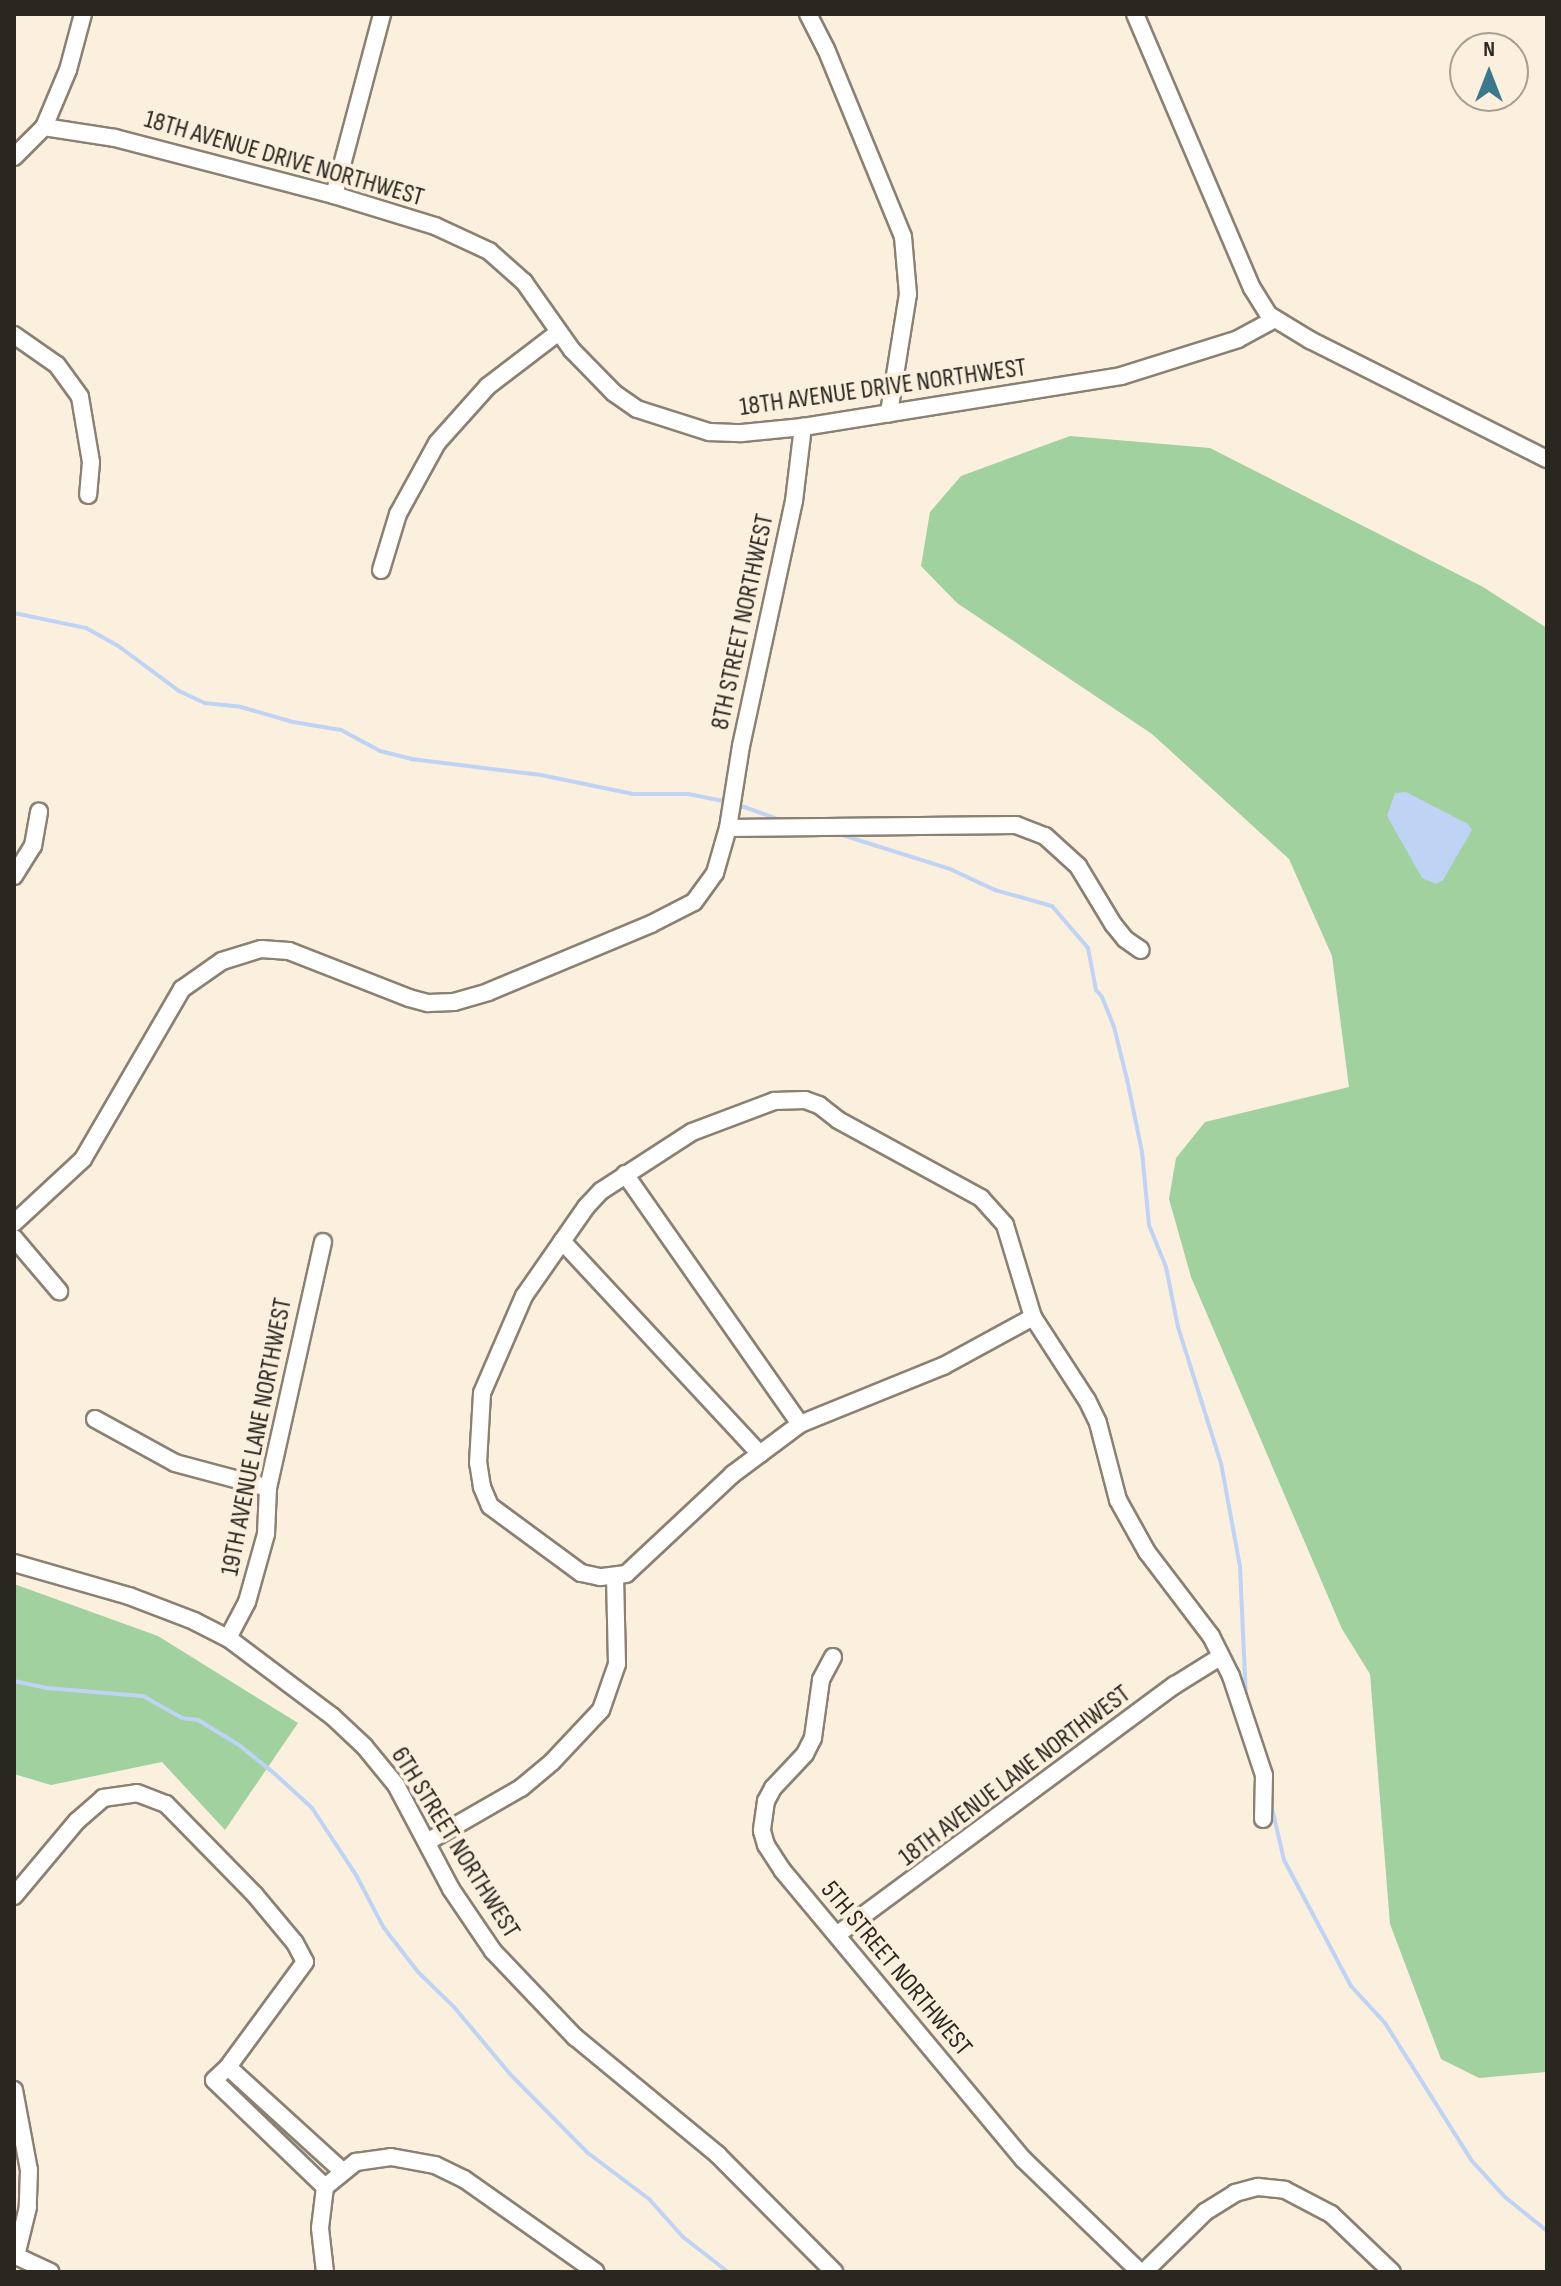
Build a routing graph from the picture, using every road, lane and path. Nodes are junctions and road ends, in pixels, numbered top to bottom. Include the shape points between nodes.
1 (83, 14) edge
2 (382, 14) edge
3 (808, 14) edge
4 (1135, 14) edge
5 (44, 127) junction
6 (14, 157) edge
7 (334, 195) junction
8 (1275, 319) junction
9 (559, 332) junction
10 (14, 335) edge
11 (889, 413) junction
12 (803, 427) junction
13 (1547, 459) edge
14 (88, 495) dead end
15 (381, 570) dead end
16 (39, 812) dead end
17 (728, 828) junction
18 (14, 876) edge
19 (1141, 950) dead end
20 (625, 1174) junction
21 (14, 1223) edge
22 (14, 1238) edge
23 (562, 1241) junction
24 (323, 1242) dead end
25 (59, 1291) dead end
26 (1033, 1317) junction
27 (95, 1419) dead end
28 (800, 1424) junction
29 (760, 1454) junction
30 (268, 1488) junction
31 (14, 1563) edge
32 (615, 1577) junction
33 (228, 1638) junction
34 (833, 1657) dead end
35 (1220, 1657) junction
36 (1263, 1819) dead end
37 (427, 1842) junction
38 (14, 1896) edge
39 (838, 1934) junction
40 (228, 2067) junction
41 (14, 2090) edge
42 (341, 2170) junction
43 (325, 2187) junction
44 (16, 2256) edge
45 (50, 2272) edge
46 (325, 2272) edge
47 (596, 2272) edge
48 (834, 2272) edge
49 (1142, 2272) edge
50 (1392, 2272) edge

1 - 5 street via 68,70
2 - 7 street
3 - 11 street via 903,237 908,294
4 - 8 street via 1252,288
5 - 6 street
5 - 7 street, 18TH AVENUE DRIVE NORTHWEST via 141,144
7 - 9 street, 18TH AVENUE DRIVE NORTHWEST via 435,226 489,251 524,282
8 - 11 street, 18TH AVENUE DRIVE NORTHWEST via 1238,339 1121,376
8 - 13 street
9 - 12 street, 18TH AVENUE DRIVE NORTHWEST via 588,369 637,409 722,433
9 - 15 street via 490,384 437,443 398,514
10 - 14 street via 57,365 80,397 91,462
11 - 12 street, 18TH AVENUE DRIVE NORTHWEST
12 - 17 street, 8TH STREET NORTHWEST via 794,501
16 - 18 street via 33,846
17 - 19 street via 1016,825 1045,836 1078,866 1113,924
17 - 21 street, 8TH STREET NORTHWEST via 715,873 694,902 469,999 428,1003 289,951 261,949 222,961 182,989 83,1159
20 - 23 street via 586,1207
20 - 26 street via 692,1132 774,1101 805,1100 994,1209 1011,1242
20 - 28 street
22 - 25 street
23 - 29 street
23 - 32 street via 524,1296 482,1393 478,1463 490,1506 581,1573
24 - 30 street, 19TH AVENUE LANE NORTHWEST
26 - 28 street via 943,1366
26 - 35 street via 1098,1423 1118,1500 1136,1533 1211,1636
27 - 30 street via 175,1463
28 - 29 street
29 - 32 street via 635,1567
30 - 33 street, 19TH AVENUE LANE NORTHWEST via 266,1534 254,1583
31 - 33 street, 6TH STREET NORTHWEST via 152,1603
32 - 37 street via 617,1664 601,1710 521,1788
33 - 37 street, 6TH STREET NORTHWEST via 300,1689 364,1746 396,1785
34 - 39 street, 5TH STREET NORTHWEST via 821,1680 813,1738 795,1767 773,1788 762,1814 762,1831 783,1871
35 - 36 street via 1264,1775
35 - 39 street, 18TH AVENUE LANE NORTHWEST
37 - 48 street, 6TH STREET NORTHWEST via 493,1951 575,2037 718,2155
38 - 40 street via 103,1798 137,1793 166,1804 255,1895 305,1962
39 - 49 street, 5TH STREET NORTHWEST via 1023,2159
40 - 42 street
40 - 43 street via 214,2080 217,2086
41 - 44 street via 29,2170 28,2207
42 - 43 street
42 - 47 street via 391,2157 435,2165 501,2204
43 - 46 street via 320,2228
44 - 45 street
49 - 50 street via 1205,2212 1235,2193 1258,2187 1285,2190 1331,2214

